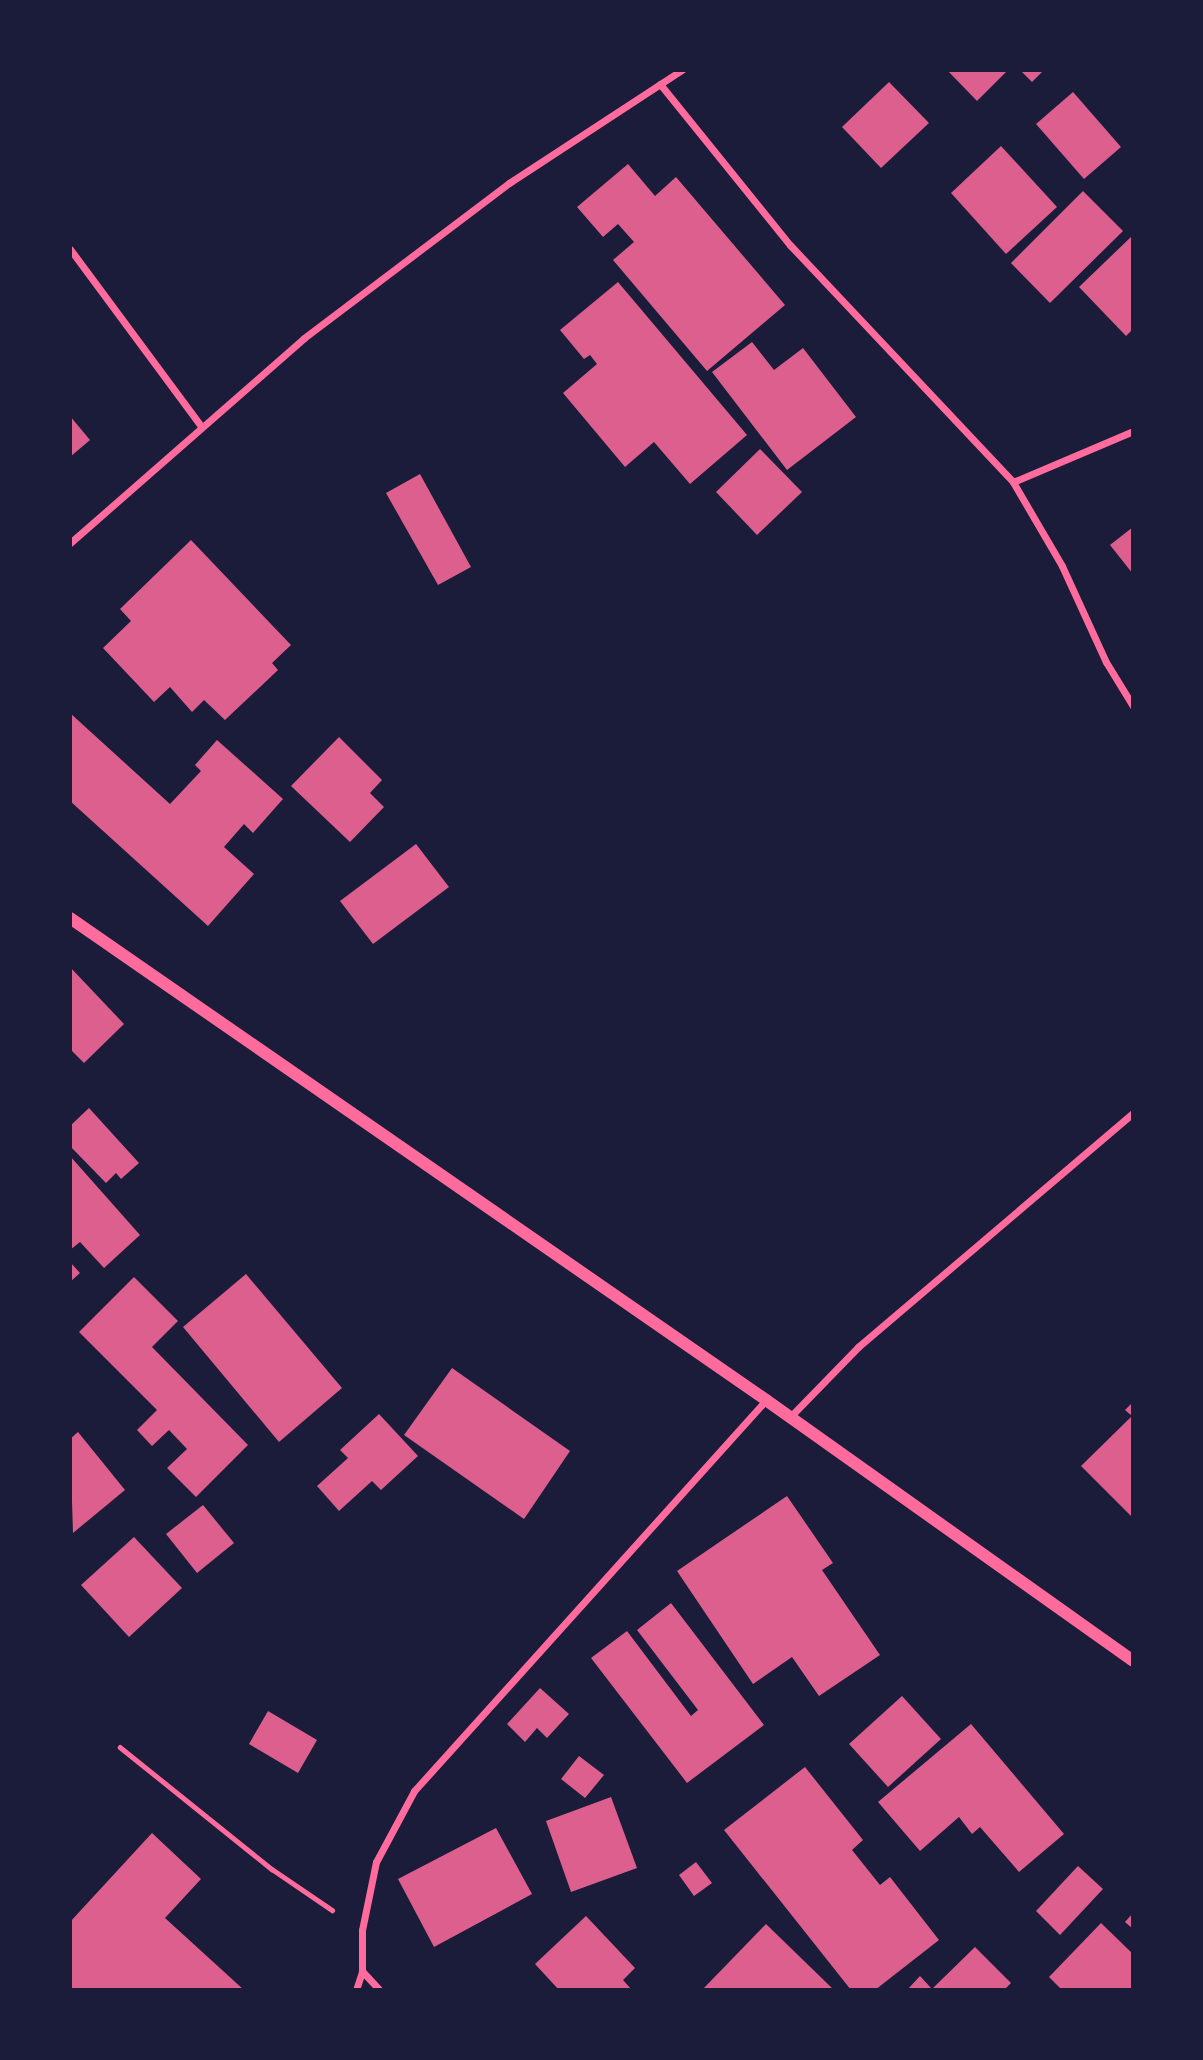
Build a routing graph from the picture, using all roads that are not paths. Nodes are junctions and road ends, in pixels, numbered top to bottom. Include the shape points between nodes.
1 (682, 70) edge
2 (660, 84) junction
3 (70, 248) edge
4 (201, 426) junction
5 (1133, 431) edge
6 (1013, 482) junction
7 (70, 543) edge
8 (1133, 706) edge
9 (70, 918) edge
10 (1133, 1113) edge
11 (766, 1401) junction
12 (790, 1417) junction
13 (1133, 1661) edge
14 (362, 1971) junction
15 (356, 1990) edge
16 (380, 1990) edge

1 - 2 street
2 - 4 street via 509,183 304,338
2 - 6 street via 790,245
3 - 4 street
4 - 7 street
5 - 6 street
6 - 8 street via 1062,566 1106,662
9 - 11 street
10 - 12 street via 858,1348
11 - 12 street
11 - 14 street via 414,1791 376,1862 362,1930
12 - 13 street
14 - 15 street
14 - 16 street

